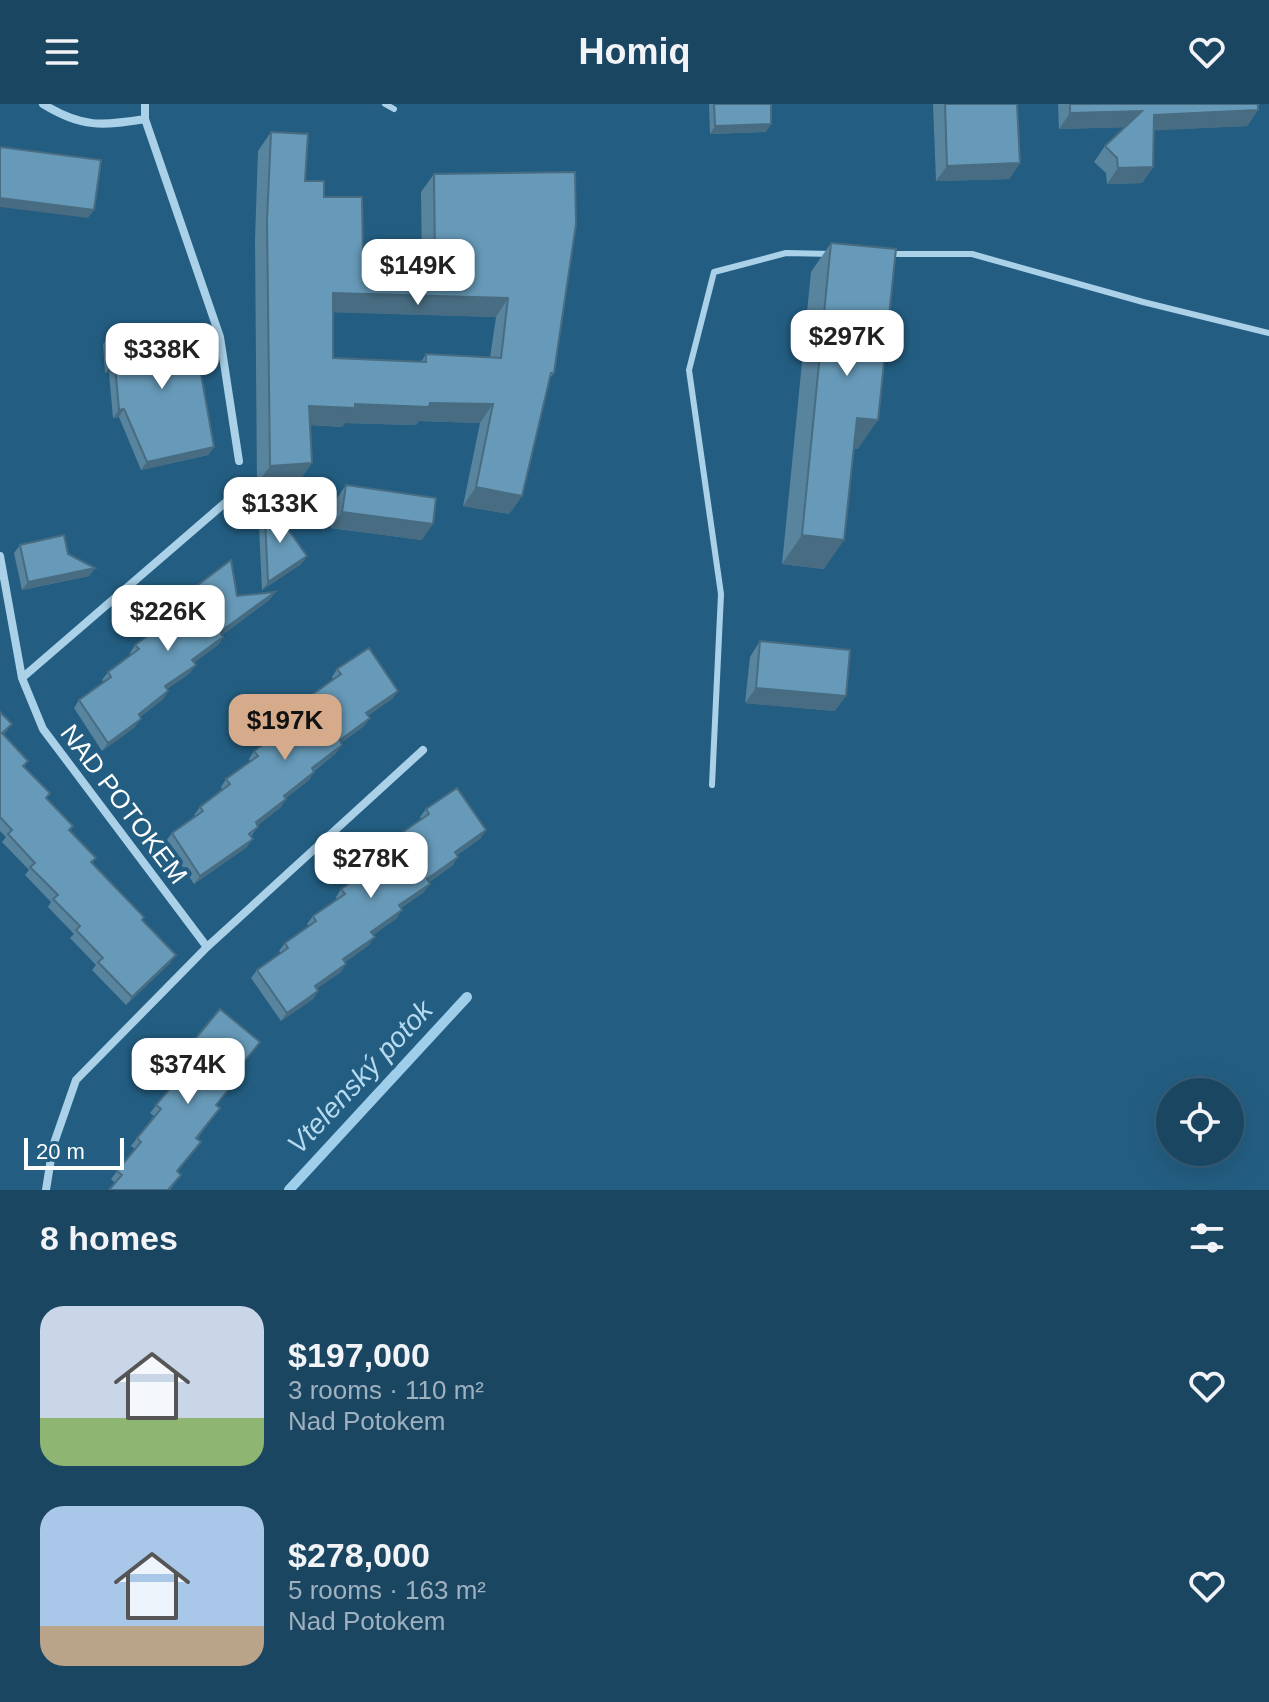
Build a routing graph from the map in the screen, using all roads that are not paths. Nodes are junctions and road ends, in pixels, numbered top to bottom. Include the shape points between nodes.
1 (43, 104) edge
2 (145, 104) edge
3 (385, 104) edge
4 (394, 109) dead end
5 (145, 119) junction
6 (848, 254) edge
7 (879, 254) edge
8 (1269, 333) edge
9 (239, 461) dead end
10 (258, 498) dead end
11 (0, 556) edge
12 (22, 678) junction
13 (423, 750) dead end
14 (712, 785) dead end
15 (207, 947) junction
16 (46, 1190) edge

1 - 5 street via 81,123 103,126
2 - 5 street
3 - 4 lane
5 - 9 street via 220,337
6 - 14 lane via 786,253 714,272 703,314 689,370 721,594
7 - 8 lane via 972,254
10 - 12 street via 226,502
11 - 12 street, NAD POTOKEM
12 - 15 street, NAD POTOKEM via 43,729
13 - 15 street
15 - 16 street via 76,1080 53,1146

